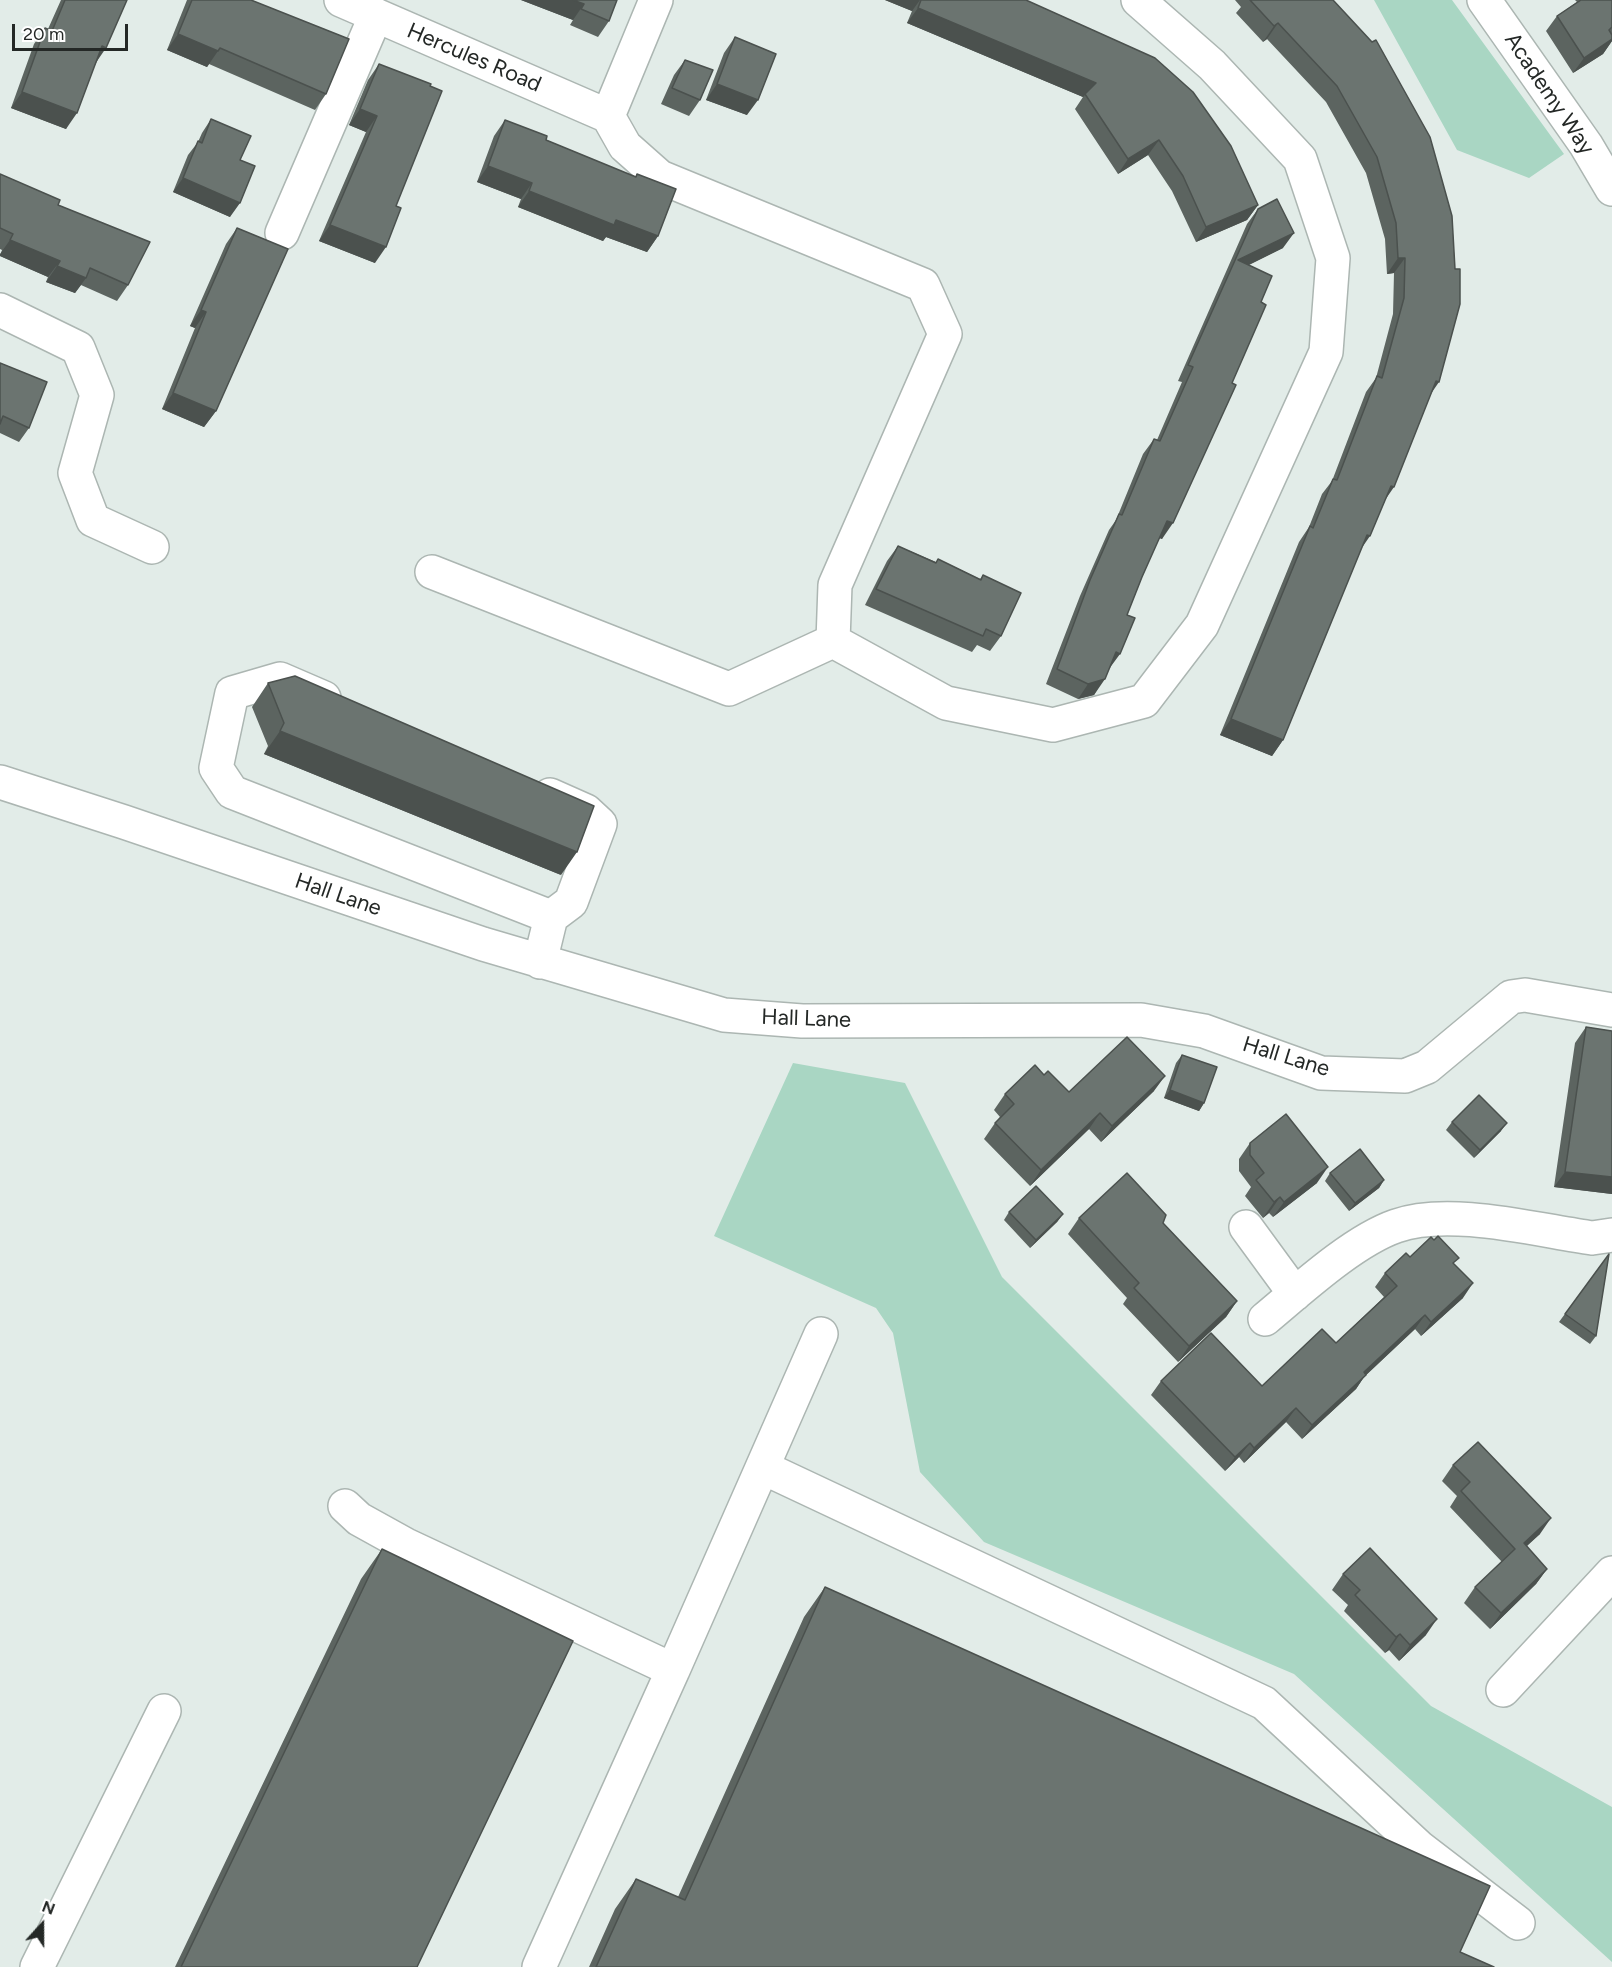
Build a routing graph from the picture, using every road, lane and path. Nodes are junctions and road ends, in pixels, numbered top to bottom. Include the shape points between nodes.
1 (341, 0) edge
2 (656, 0) edge
3 (1138, 0) edge
4 (1484, 0) edge
5 (376, 15) junction
6 (608, 116) junction
7 (1612, 189) edge
8 (282, 233) dead end
9 (0, 310) edge
10 (152, 547) dead end
11 (432, 572) dead end
12 (834, 641) junction
13 (357, 712) edge
14 (0, 782) edge
15 (521, 783) edge
16 (551, 918) junction
17 (540, 962) junction
18 (1612, 1010) edge
19 (1246, 1227) dead end
20 (1612, 1235) edge
21 (1295, 1294) junction
22 (1265, 1319) dead end
23 (821, 1334) dead end
24 (764, 1468) junction
25 (345, 1506) dead end
26 (1602, 1584) edge
27 (673, 1670) junction
28 (1503, 1690) dead end
29 (164, 1711) dead end
30 (1518, 1923) dead end
31 (37, 1967) edge
32 (539, 1967) edge

1 - 5 street, Hercules Road
2 - 6 street
3 - 12 street via 1212,65 1300,159 1333,258 1326,352 1202,625 1143,701 1053,725 946,703
4 - 7 street, Academy Way via 1586,145
5 - 6 street, Hercules Road
5 - 8 street
6 - 12 street via 626,146 660,177 922,285 945,334 835,585
9 - 10 street via 78,348 97,395 75,473 93,520
11 - 12 street via 729,689
13 - 16 street via 280,679 232,693 216,768 232,792
14 - 17 street, Hall Lane
15 - 16 street via 586,811 600,824 572,902
16 - 17 street
17 - 18 street, Hall Lane via 724,1015 802,1021 1141,1020 1204,1031 1321,1073 1405,1076 1427,1067 1511,997 1525,995
19 - 21 street
20 - 21 street via 1592,1238 1454,1218 1427,1218 1397,1225 1369,1239
21 - 22 street
23 - 24 street
24 - 27 street
24 - 30 street via 1264,1703 1419,1847
25 - 27 street via 359,1519 406,1545
26 - 28 street
27 - 32 street
29 - 31 street

